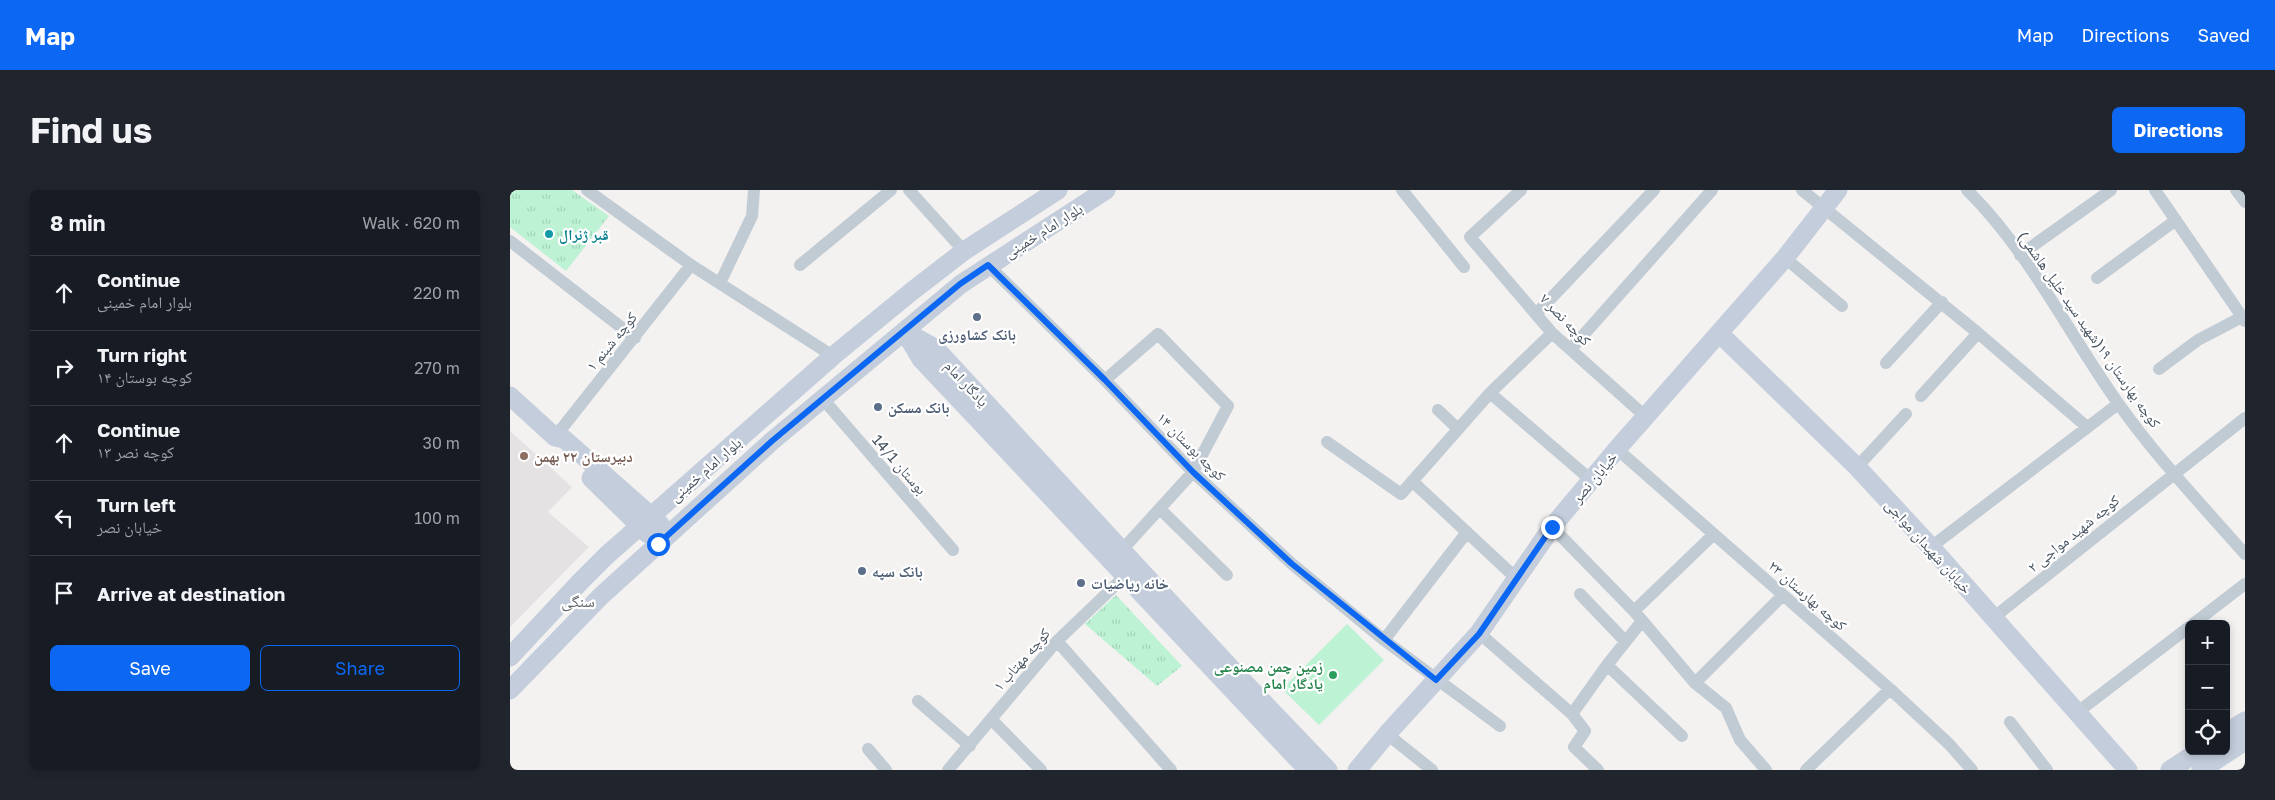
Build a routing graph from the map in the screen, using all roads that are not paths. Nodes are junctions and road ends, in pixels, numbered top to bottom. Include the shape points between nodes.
1 (587, 190) edge
2 (754, 190) edge
3 (892, 190) edge
4 (909, 190) edge
5 (1058, 190) edge
6 (1106, 190) edge
7 (1402, 190) edge
8 (1521, 190) edge
9 (1654, 190) edge
10 (1712, 190) edge
11 (1802, 190) edge
12 (1838, 190) edge
13 (1967, 190) edge
14 (2111, 190) edge
15 (2155, 190) edge
16 (2236, 190) edge
17 (600, 194) edge
18 (2245, 202) edge
19 (1824, 208) junction
20 (2176, 220) junction
21 (510, 241) edge
22 (964, 251) junction
23 (2020, 255) junction
24 (1785, 258) junction
25 (691, 265) junction
26 (800, 265) dead end
27 (988, 265) junction
28 (1464, 268) dead end
29 (2097, 278) dead end
30 (720, 284) junction
31 (1942, 302) junction
32 (1842, 306) dead end
33 (1537, 313) junction
34 (2244, 319) edge
35 (904, 331) junction
36 (1552, 333) junction
37 (1719, 333) junction
38 (1978, 333) junction
39 (635, 338) junction
40 (1571, 349) junction
41 (833, 356) junction
42 (1886, 363) dead end
43 (2159, 369) dead end
44 (1105, 380) junction
45 (1490, 393) junction
46 (510, 396) edge
47 (1921, 396) dead end
48 (823, 399) junction
49 (2118, 404) junction
50 (1438, 410) dead end
51 (1906, 414) dead end
52 (1646, 417) junction
53 (2245, 418) edge
54 (2087, 427) junction
55 (1458, 429) junction
56 (555, 437) junction
57 (1327, 442) dead end
58 (1617, 449) junction
59 (1857, 467) junction
60 (1193, 472) junction
61 (2174, 473) junction
62 (1591, 480) junction
63 (1412, 481) junction
64 (1160, 508) junction
65 (646, 521) junction
66 (1552, 527) junction
67 (1467, 532) junction
68 (1714, 534) junction
69 (663, 539) junction
70 (1932, 547) junction
71 (953, 550) dead end
72 (1122, 550) junction
73 (2245, 554) edge
74 (1126, 575) junction
75 (1227, 576) dead end
76 (1517, 579) junction
77 (2245, 584) edge
78 (1580, 594) dead end
79 (1783, 595) junction
80 (1638, 616) junction
81 (1993, 618) junction
82 (2198, 620) edge
83 (2185, 630) edge
84 (1479, 634) junction
85 (1384, 640) junction
86 (1057, 641) junction
87 (1625, 641) junction
88 (510, 657) edge
89 (1607, 665) junction
90 (1436, 680) junction
91 (1232, 682) junction
92 (1695, 683) junction
93 (1890, 689) junction
94 (510, 690) edge
95 (918, 701) dead end
96 (2079, 711) junction
97 (1572, 714) junction
98 (991, 719) junction
99 (2245, 721) edge
100 (2010, 722) dead end
101 (1500, 726) dead end
102 (2230, 730) edge
103 (1386, 734) junction
104 (1682, 736) dead end
105 (2245, 741) edge
106 (970, 746) junction
107 (868, 749) dead end
108 (2193, 755) edge
109 (886, 770) edge
110 (948, 770) edge
111 (1041, 770) edge
112 (1171, 770) edge
113 (1308, 770) edge
114 (1328, 770) edge
115 (1357, 770) edge
116 (1432, 770) edge
117 (1598, 770) edge
118 (1766, 770) edge
119 (1806, 770) edge
120 (1972, 770) edge
121 (2048, 770) edge
122 (2128, 770) edge
123 (2170, 770) edge
124 (2201, 770) edge

1 - 17 street
2 - 30 street via 752,216
3 - 26 street
4 - 22 street
5 - 22 street, بلوار امام خمینی
6 - 27 street, بلوار امام خمینی
7 - 28 street
8 - 33 street, کوچه نصر ۷ via 1470,237
9 - 33 street
10 - 40 street
11 - 19 street
12 - 19 street, خیابان نصر
13 - 23 street, کوچه بهارستان ۱۹(شهید سید خلیل هاشمی)
14 - 23 street
15 - 20 street
16 - 18 street
17 - 25 street
19 - 24 street, خیابان نصر
19 - 31 street
20 - 29 street
20 - 34 street
21 - 39 street
22 - 41 street, بلوار امام خمینی
23 - 49 street, کوچه بهارستان ۱۹(شهید سید خلیل هاشمی)
24 - 32 street
24 - 37 street, خیابان نصر
25 - 30 street
25 - 39 street, کوچه شبنم ۱
27 - 35 street, بلوار امام خمینی
27 - 44 street, کوچه بوستان ۱۴
30 - 41 street
31 - 38 street
31 - 42 street
33 - 36 street, کوچه نصر ۷
34 - 43 street via 2198,340
35 - 48 street, بلوار امام خمینی
35 - 72 street, یادگار امام via 934,348
35 - 74 street, یادگار امام via 921,359
36 - 40 street, کوچه نصر ۷
36 - 45 street
37 - 52 street, خیابان نصر
37 - 59 street, خیابان شهیدان مواجی
38 - 47 street
38 - 54 street
39 - 56 street, کوچه شبنم ۱
40 - 52 street, کوچه نصر ۷
41 - 65 street, بلوار امام خمینی
44 - 60 street, کوچه بوستان ۱۴
44 - 60 street via 1158,334 1228,406
45 - 55 street
45 - 62 street
46 - 56 street
48 - 69 street, بلوار امام خمینی
48 - 71 street, بوستان 14/1
49 - 54 street
49 - 61 street, کوچه بهارستان ۱۹(شهید سید خلیل هاشمی)
50 - 55 street
51 - 59 street
52 - 58 street, خیابان نصر
53 - 61 street, کوچه شهید مواجی ۲
54 - 70 street
55 - 63 street
56 - 65 street via 564,439
57 - 63 street via 1401,494
58 - 62 street, خیابان نصر
58 - 68 street, کوچه بهارستان ۲۳
59 - 70 street, خیابان شهیدان مواجی
60 - 64 street
60 - 85 street, کوچه بوستان ۱۴ via 1292,564
61 - 73 street, کوچه بهارستان ۱۹(شهید سید خلیل هاشمی)
61 - 81 street, کوچه شهید مواجی ۲
62 - 66 street, خیابان نصر
63 - 67 street
64 - 72 street
64 - 75 street
65 - 69 street
65 - 88 street, بلوار امام خمینی via 580,582
66 - 76 street, خیابان نصر
66 - 80 street
67 - 76 street
67 - 85 street
68 - 79 street, کوچه بهارستان ۲۳
68 - 80 street
69 - 94 street, بلوار امام خمینی via 601,596
70 - 81 street, خیابان شهیدان مواجی
72 - 91 street, یادگار امام
74 - 86 street, کوچه مهتاب ۱
74 - 91 street, یادگار امام
76 - 84 street, خیابان نصر
77 - 82 street
78 - 87 street
79 - 92 street
79 - 93 street, کوچه بهارستان ۲۳
80 - 87 street
80 - 92 street
81 - 96 street, خیابان شهیدان مواجی
83 - 96 street
84 - 90 street, خیابان نصر
84 - 97 street
85 - 90 street, کوچه بوستان ۱۴
86 - 98 street, کوچه مهتاب ۱
86 - 112 street
87 - 89 street
89 - 97 street
89 - 104 street
90 - 101 street, کوچه بوستان ۱۴
90 - 103 street, خیابان نصر
91 - 113 street, یادگار امام
91 - 114 street, یادگار امام
92 - 118 street via 1726,708 1740,740
93 - 119 street
93 - 120 street, کوچه بهارستان ۲۳
95 - 106 street
96 - 122 street, خیابان شهیدان مواجی
97 - 117 street via 1585,731 1574,747
98 - 106 street, کوچه مهتاب ۱
98 - 111 street
99 - 102 street
100 - 121 street
103 - 115 street, خیابان نصر
103 - 116 street
105 - 124 street
106 - 110 street, کوچه مهتاب ۱
107 - 109 street
108 - 123 street

